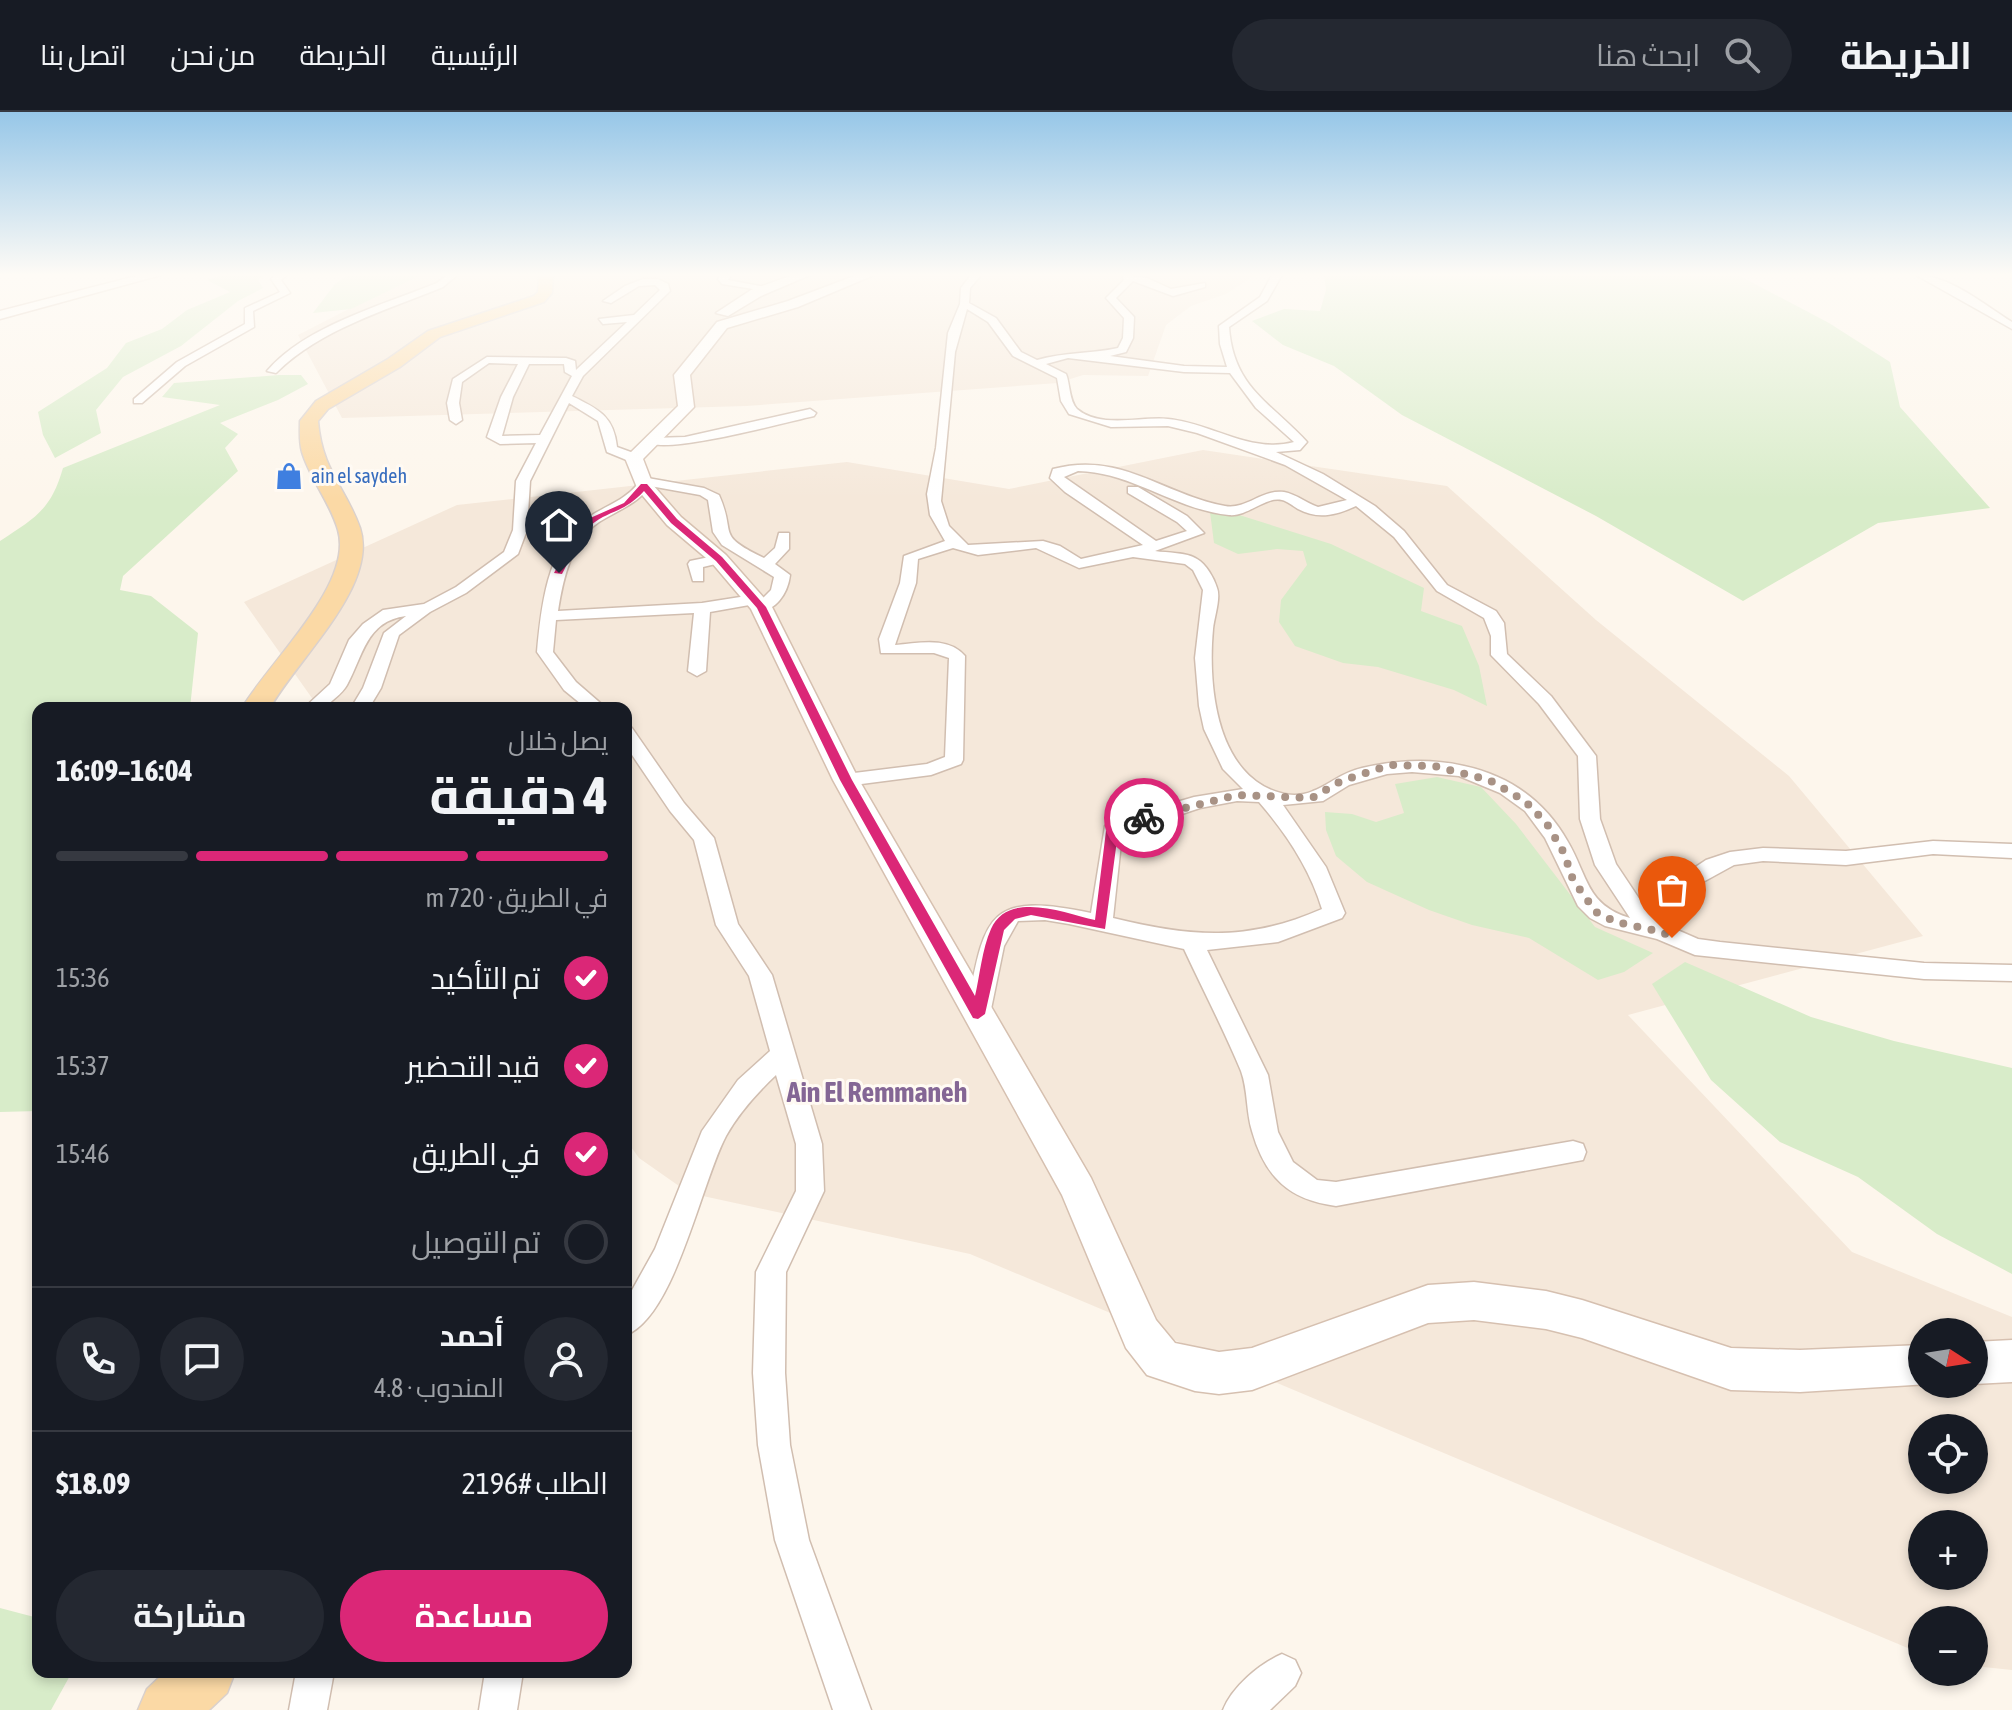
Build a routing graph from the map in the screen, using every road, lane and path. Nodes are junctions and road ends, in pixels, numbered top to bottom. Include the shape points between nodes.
1 (207, 350) edge
2 (299, 350) edge
3 (412, 350) edge
4 (506, 350) dead end
5 (602, 350) edge
6 (702, 350) edge
7 (950, 350) edge
8 (1014, 350) edge
9 (1122, 350) edge
10 (1226, 350) edge
11 (1090, 356) junction
12 (487, 360) junction
13 (525, 361) junction
14 (1038, 363) junction
15 (1236, 370) junction
16 (272, 371) dead end
17 (578, 374) junction
18 (567, 398) junction
19 (138, 401) dead end
20 (810, 413) dead end
21 (456, 420) dead end
22 (547, 439) junction
23 (1256, 449) junction
24 (643, 467) junction
25 (1118, 481) dead end
26 (1356, 501) junction
27 (784, 536) dead end
28 (956, 542) junction
29 (1155, 547) junction
30 (1133, 553) junction
31 (768, 563) junction
32 (757, 604) junction
33 (428, 608) junction
34 (702, 608) junction
35 (549, 616) junction
36 (697, 671) dead end
37 (259, 702) edge
38 (320, 702) edge
39 (364, 702) edge
40 (590, 702) edge
41 (632, 741) edge
42 (846, 780) junction
43 (1266, 798) junction
44 (2012, 851) edge
45 (1101, 925) junction
46 (1662, 932) junction
47 (1192, 942) junction
48 (2012, 973) edge
49 (978, 1014) junction
50 (781, 1055) junction
51 (1573, 1152) dead end
52 (632, 1316) edge
53 (2012, 1361) edge
54 (1988, 1362) edge
55 (1908, 1367) edge
56 (1282, 1673) dead end
57 (200, 1678) edge
58 (314, 1678) edge
59 (503, 1678) edge
60 (168, 1710) edge
61 (308, 1710) edge
62 (498, 1710) edge
63 (852, 1710) edge
64 (1242, 1710) edge

1 - 19 street
2 - 16 street
3 - 37 main road via 322,405 309,421 311,450 348,525 353,559 327,607
4 - 12 street
5 - 17 street
6 - 24 main road via 682,375 686,407
7 - 28 street via 935,507
8 - 14 street
9 - 11 street
10 - 15 street
11 - 14 street
11 - 15 street
12 - 13 street
12 - 21 street via 457,381
13 - 17 street via 566,361 572,365 568,370
13 - 22 street via 493,437
14 - 23 street via 1062,376 1069,406 1092,418 1110,423 1170,422
15 - 23 street via 1247,393 1301,442 1296,447
17 - 18 street
18 - 22 street
18 - 24 street via 601,416 609,424 611,449
20 - 24 street via 685,441
22 - 33 street via 523,481 520,530 511,554
23 - 26 street
24 - 31 street via 714,498 722,536 743,554
24 - 32 main road via 708,569
24 - 35 street via 627,505 591,521 578,534 559,573
25 - 29 street via 1197,533
26 - 29 street via 1324,512 1274,496 1233,512 1177,497 1120,471 1058,472 1057,478 1070,489
26 - 46 street via 1393,528 1445,592 1490,615 1497,627 1499,655 1545,700 1587,756 1590,819 1601,853 1640,917
27 - 31 street via 782,549
28 - 30 street via 974,552 1044,545 1079,564
28 - 42 street via 911,556 908,583 887,639 887,649 938,649 957,656 954,760 931,769
29 - 30 street
30 - 43 street via 1189,560 1211,590 1204,620 1214,734 1234,771
31 - 32 street via 782,575 782,586 770,603
32 - 34 street
32 - 42 main road
33 - 38 street via 389,613 369,627 357,640 338,686
33 - 39 street via 392,633
34 - 35 street
34 - 36 street
35 - 40 street via 545,652
41 - 50 street via 704,838 727,925 760,975
42 - 49 main road
43 - 45 street via 1237,795 1112,831
43 - 46 street via 1319,796 1341,781 1390,765 1434,766 1489,780 1525,801 1547,824 1573,880 1596,912
43 - 47 street via 1329,890 1334,913 1288,932
44 - 46 street via 1908,849 1810,859 1743,853 1701,872 1682,893
45 - 47 street
45 - 49 street via 1031,910 1011,916 998,928
46 - 48 street via 1695,947 1720,950 1924,971
47 - 51 street via 1255,1075 1265,1132 1283,1170 1311,1191 1336,1194
49 - 55 main road via 1078,1189 1141,1334 1162,1360 1207,1372 1252,1369 1428,1304 1474,1301 1582,1319 1731,1369
50 - 52 street via 747,1087 715,1131 668,1253
50 - 63 street via 809,1144 810,1191 771,1272 774,1445 792,1540
53 - 54 main road
56 - 64 street
57 - 60 main road
58 - 61 street
59 - 62 street

